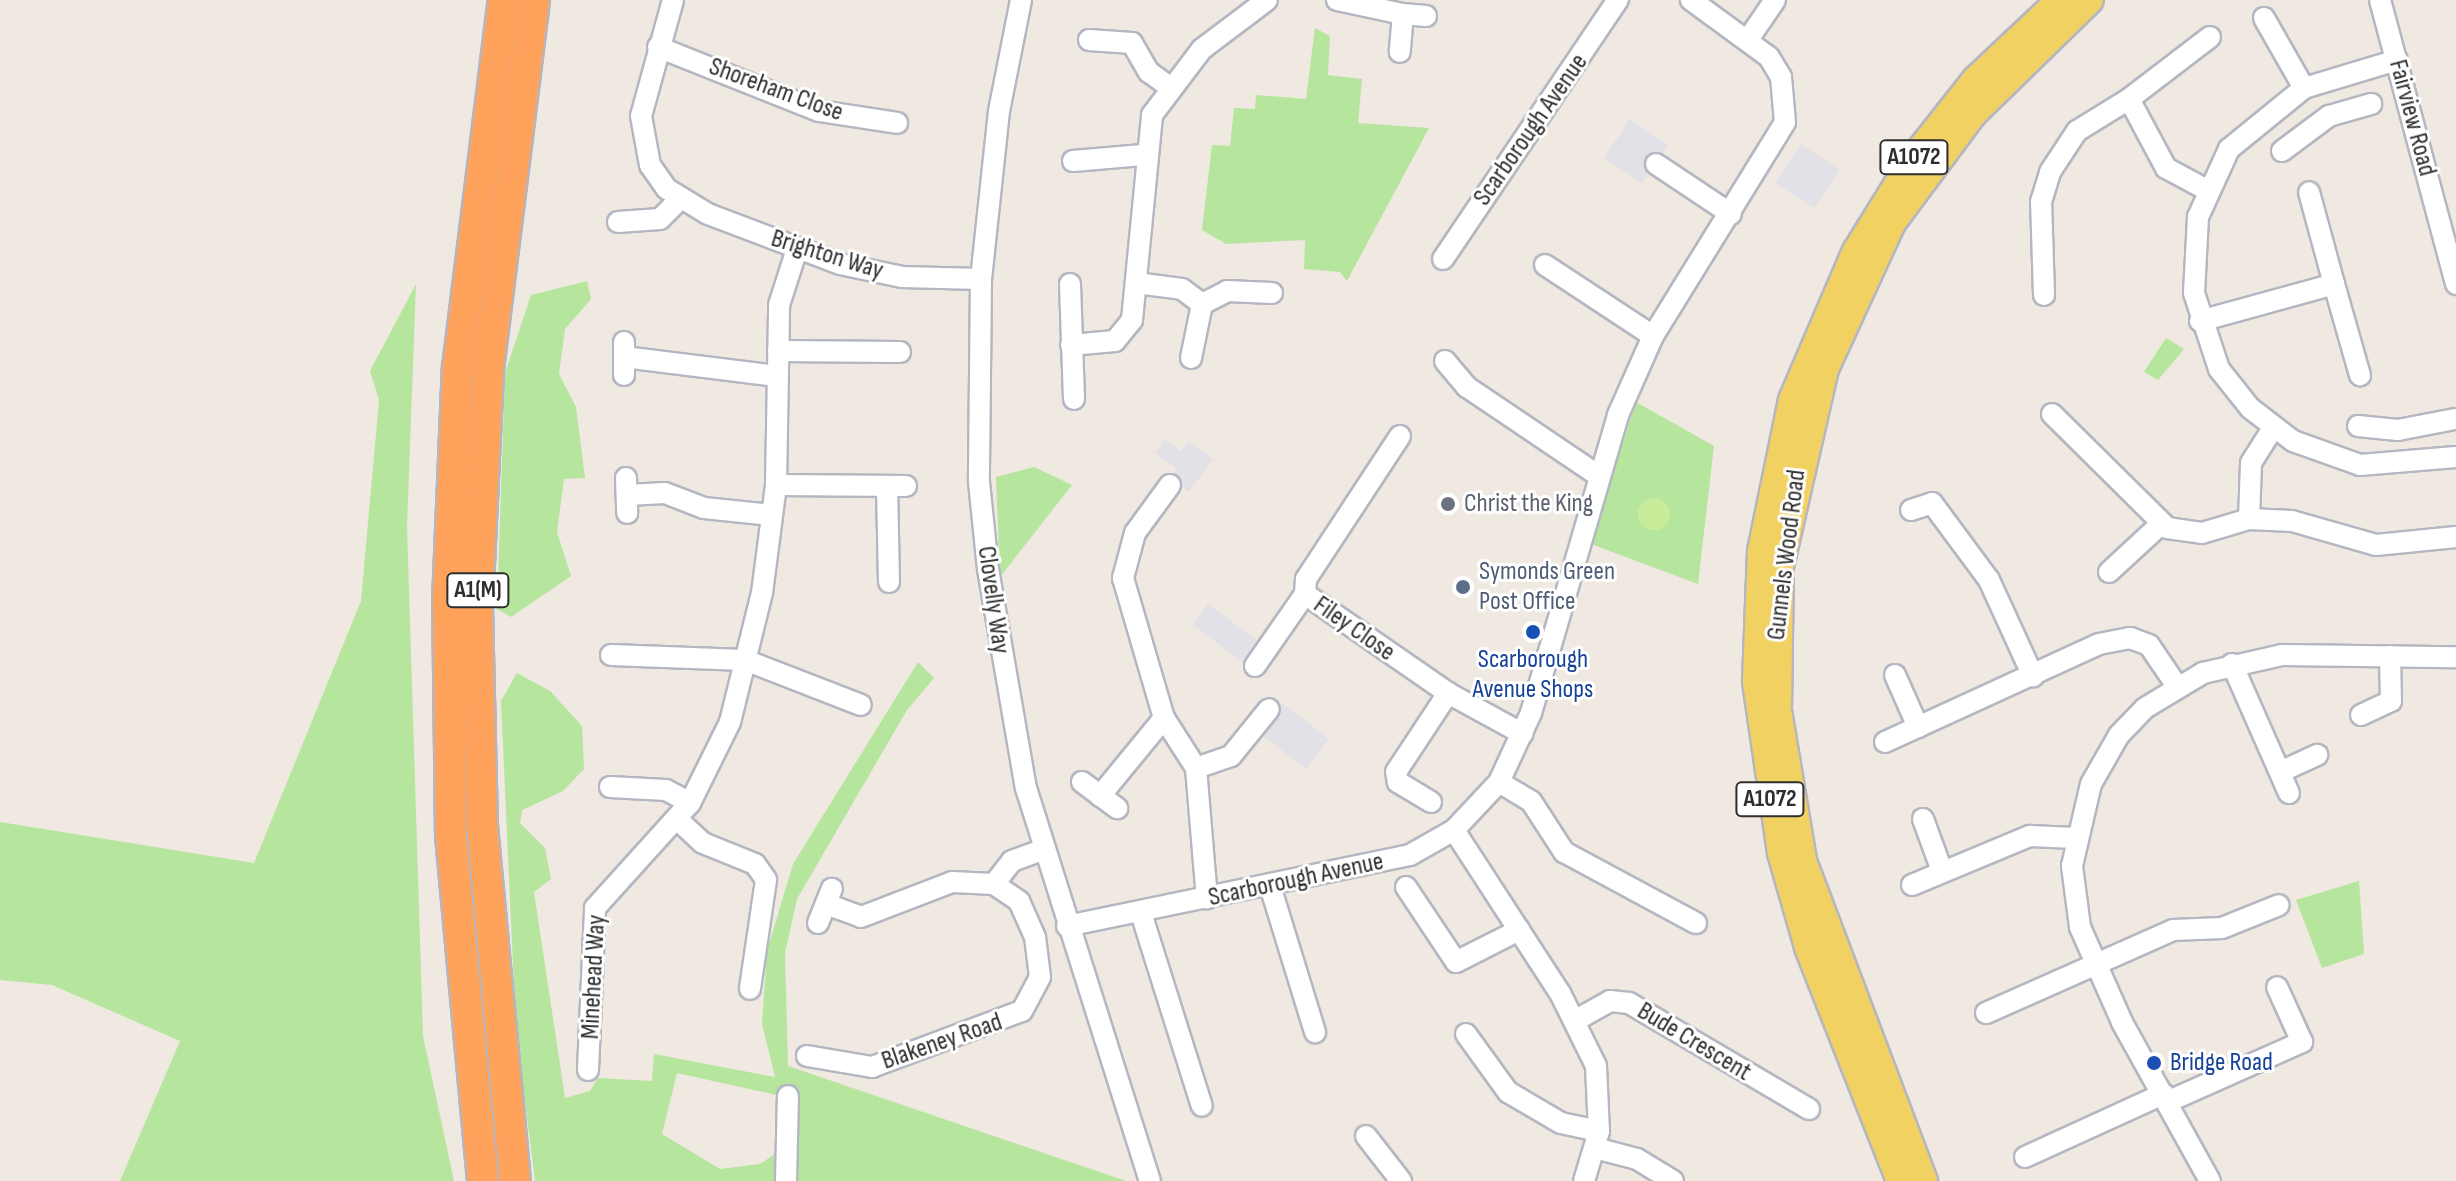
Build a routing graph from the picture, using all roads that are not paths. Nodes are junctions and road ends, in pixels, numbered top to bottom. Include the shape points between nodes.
1 (504, 0) edge
2 (534, 0) edge
3 (673, 0) edge
4 (1021, 0) edge
5 (1267, 0) edge
6 (1337, 0) edge
7 (1618, 0) edge
8 (1691, 0) edge
9 (1775, 0) edge
10 (2060, 0) edge
11 (2090, 0) edge
12 (2380, 0) edge
13 (1403, 14) junction
14 (1426, 16) dead end
15 (2264, 18) dead end
16 (2210, 37) dead end
17 (1749, 38) junction
18 (1089, 40) dead end
19 (658, 47) junction
20 (1400, 52) dead end
21 (2397, 60) junction
22 (1168, 86) junction
23 (2304, 88) junction
24 (2129, 99) junction
25 (2371, 104) dead end
26 (2264, 114) junction
27 (897, 123) dead end
28 (1143, 155) junction
29 (1073, 161) dead end
30 (1656, 164) dead end
31 (2207, 190) junction
32 (2309, 192) dead end
33 (679, 200) junction
34 (1731, 214) junction
35 (627, 216) dead end
36 (797, 249) junction
37 (1443, 259) dead end
38 (1545, 265) dead end
39 (981, 279) junction
40 (1136, 283) junction
41 (1070, 284) dead end
42 (2334, 284) junction
43 (2456, 284) edge
44 (1272, 293) dead end
45 (2044, 295) dead end
46 (1202, 304) junction
47 (2200, 321) junction
48 (1653, 336) junction
49 (1071, 345) junction
50 (778, 351) junction
51 (900, 352) dead end
52 (624, 358) dead end
53 (1191, 358) dead end
54 (1445, 361) dead end
55 (2360, 375) dead end
56 (777, 376) junction
57 (1074, 399) dead end
58 (2052, 414) dead end
59 (2455, 419) edge
60 (2273, 428) junction
61 (1400, 436) dead end
62 (2456, 457) edge
63 (2360, 465) junction
64 (1596, 474) junction
65 (776, 485) junction
66 (1170, 485) dead end
67 (1952, 494) dead end
68 (627, 495) dead end
69 (1932, 503) junction
70 (1911, 510) dead end
71 (772, 515) junction
72 (2249, 519) junction
73 (2161, 524) junction
74 (2456, 537) edge
75 (2109, 572) dead end
76 (889, 582) dead end
77 (1305, 594) junction
78 (611, 655) dead end
79 (2390, 656) junction
80 (2456, 657) edge
81 (745, 660) junction
82 (2232, 664) junction
83 (1255, 666) dead end
84 (1895, 675) dead end
85 (2033, 676) junction
86 (2177, 686) junction
87 (1448, 693) junction
88 (861, 705) dead end
89 (1269, 709) dead end
90 (2361, 715) dead end
91 (1164, 718) junction
92 (1918, 727) junction
93 (1523, 734) junction
94 (1885, 742) dead end
95 (2317, 755) dead end
96 (1196, 768) junction
97 (2280, 772) junction
98 (1082, 782) dead end
99 (1499, 782) junction
100 (610, 787) dead end
101 (2289, 793) dead end
102 (1100, 796) junction
103 (1431, 802) dead end
104 (690, 803) junction
105 (1117, 808) dead end
106 (677, 819) junction
107 (1923, 819) dead end
108 (1454, 830) junction
109 (2075, 838) junction
110 (1043, 850) junction
111 (1942, 871) junction
112 (994, 884) junction
113 (1912, 885) dead end
114 (1406, 887) dead end
115 (1271, 889) junction
116 (1207, 899) junction
117 (825, 905) dead end
118 (2279, 905) dead end
119 (1141, 913) junction
120 (1696, 923) dead end
121 (1067, 926) junction
122 (1519, 930) junction
123 (2092, 962) junction
124 (2277, 987) dead end
125 (750, 989) dead end
126 (1986, 1013) dead end
127 (1576, 1020) junction
128 (1315, 1032) dead end
129 (1466, 1034) dead end
130 (807, 1056) dead end
131 (588, 1070) dead end
132 (788, 1096) dead end
133 (2165, 1098) junction
134 (1202, 1106) dead end
135 (1809, 1109) dead end
136 (1366, 1136) dead end
137 (1597, 1140) junction
138 (2025, 1157) dead end
139 (2208, 1177) edge
140 (483, 1181) edge
141 (515, 1181) edge
142 (786, 1181) edge
143 (1150, 1181) edge
144 (1401, 1181) edge
145 (1584, 1181) edge
146 (1673, 1181) edge
147 (1900, 1181) edge
148 (1924, 1181) edge

1 - 140 highway, A1(M) via 458,367 448,601 451,837
2 - 141 highway, A1(M) via 488,370 477,607 483,843
3 - 19 street, Brighton Way
4 - 39 street, Clovelly Way via 999,111
5 - 22 street via 1202,49
6 - 13 street
7 - 37 street, Scarborough Avenue
8 - 17 street, Scarborough Avenue
9 - 17 street
10 - 147 main road, Gunnels Wood Road / A1072 via 1976,79 1915,156 1856,251 1810,345 1792,400 1761,551 1760,735 1781,853 1808,947
11 - 148 main road, Gunnels Wood Road / A1072 via 2009,74 1916,186 1850,305 1808,422 1776,617 1786,779 1826,934
12 - 21 street, Fairview Road
13 - 14 street
13 - 20 street
15 - 23 street
16 - 24 street
17 - 34 street, Scarborough Avenue via 1781,77 1785,122
18 - 22 street via 1132,43 1149,72
19 - 27 street, Shoreham Close via 819,111
19 - 33 street, Brighton Way via 641,128 650,165
21 - 23 street
21 - 43 street, Fairview Road
22 - 28 street via 1152,115
23 - 26 street
24 - 31 street via 2166,168
24 - 45 street via 2077,131 2050,172 2041,202
25 - 26 street via 2329,116 2287,145
26 - 31 street via 2229,149
28 - 29 street
28 - 40 street
30 - 34 street
31 - 47 street via 2191,269
32 - 42 street
33 - 35 street via 660,219
33 - 36 street, Brighton Way
34 - 48 street, Scarborough Avenue
36 - 39 street, Brighton Way via 882,274
36 - 50 street, Minehead Way via 781,290
38 - 48 street
39 - 110 street, Clovelly Way via 978,455 988,569
40 - 46 street via 1182,289
40 - 49 street via 1132,320 1115,341
41 - 49 street
42 - 47 street
42 - 55 street
44 - 46 street via 1227,291
46 - 53 street
47 - 60 street via 2219,369
48 - 64 street, Scarborough Avenue
49 - 57 street
50 - 51 street
50 - 56 street, Minehead Way
52 - 56 street
54 - 64 street via 1467,387
56 - 65 street, Minehead Way
58 - 73 street
59 - 63 street via 2362,427
60 - 63 street via 2314,451
60 - 72 street via 2251,463
61 - 77 street, Filey Close via 1306,579
62 - 63 street
64 - 93 street, Scarborough Avenue
65 - 71 street, Minehead Way
65 - 76 street via 896,486
66 - 91 street via 1135,533 1123,578
67 - 69 street
68 - 71 street via 665,493 704,508
69 - 70 street
69 - 85 street via 1989,580
71 - 81 street, Minehead Way
72 - 73 street via 2194,534
72 - 74 street via 2292,521 2376,545
73 - 75 street
77 - 83 street
77 - 87 street, Filey Close
78 - 81 street
79 - 80 street
79 - 82 street via 2282,655
79 - 90 street via 2397,709
81 - 88 street
81 - 104 street, Minehead Way via 730,722
82 - 86 street
82 - 97 street
84 - 92 street
85 - 86 street via 2130,638 2149,645
85 - 92 street
86 - 109 street via 2119,735 2096,775
87 - 93 street, Filey Close
87 - 103 street via 1396,772 1398,782
89 - 96 street via 1231,756
91 - 96 street
91 - 102 street
92 - 94 street
93 - 99 street, Scarborough Avenue
95 - 97 street
96 - 116 street
97 - 101 street
98 - 102 street
99 - 108 street, Scarborough Avenue
99 - 120 street via 1531,801 1564,852
100 - 104 street via 666,790
102 - 105 street
104 - 106 street, Minehead Way
106 - 125 street via 703,843 755,864 766,880
106 - 131 street, Minehead Way via 595,908
107 - 111 street
108 - 115 street, Scarborough Avenue via 1410,855
108 - 122 street
109 - 111 street via 2030,836
109 - 123 street via 2072,896
110 - 112 street via 1012,861
110 - 121 street, Clovelly Way
111 - 113 street
112 - 117 street via 952,882 861,917
112 - 130 street, Blakeney Road via 1019,901 1035,937 1040,977 1022,1011 872,1067
114 - 122 street via 1456,962
115 - 116 street, Scarborough Avenue
115 - 128 street
116 - 119 street, Scarborough Avenue
118 - 123 street via 2222,928 2173,930
119 - 121 street, Scarborough Avenue
119 - 134 street
121 - 143 street, Clovelly Way
122 - 127 street
123 - 126 street
123 - 133 street
124 - 133 street via 2302,1042
127 - 135 street, Bude Crescent via 1610,1001 1629,1003
127 - 137 street via 1596,1066
129 - 137 street via 1508,1092
132 - 142 street
133 - 138 street
133 - 139 street
136 - 144 street
137 - 145 street
137 - 146 street

